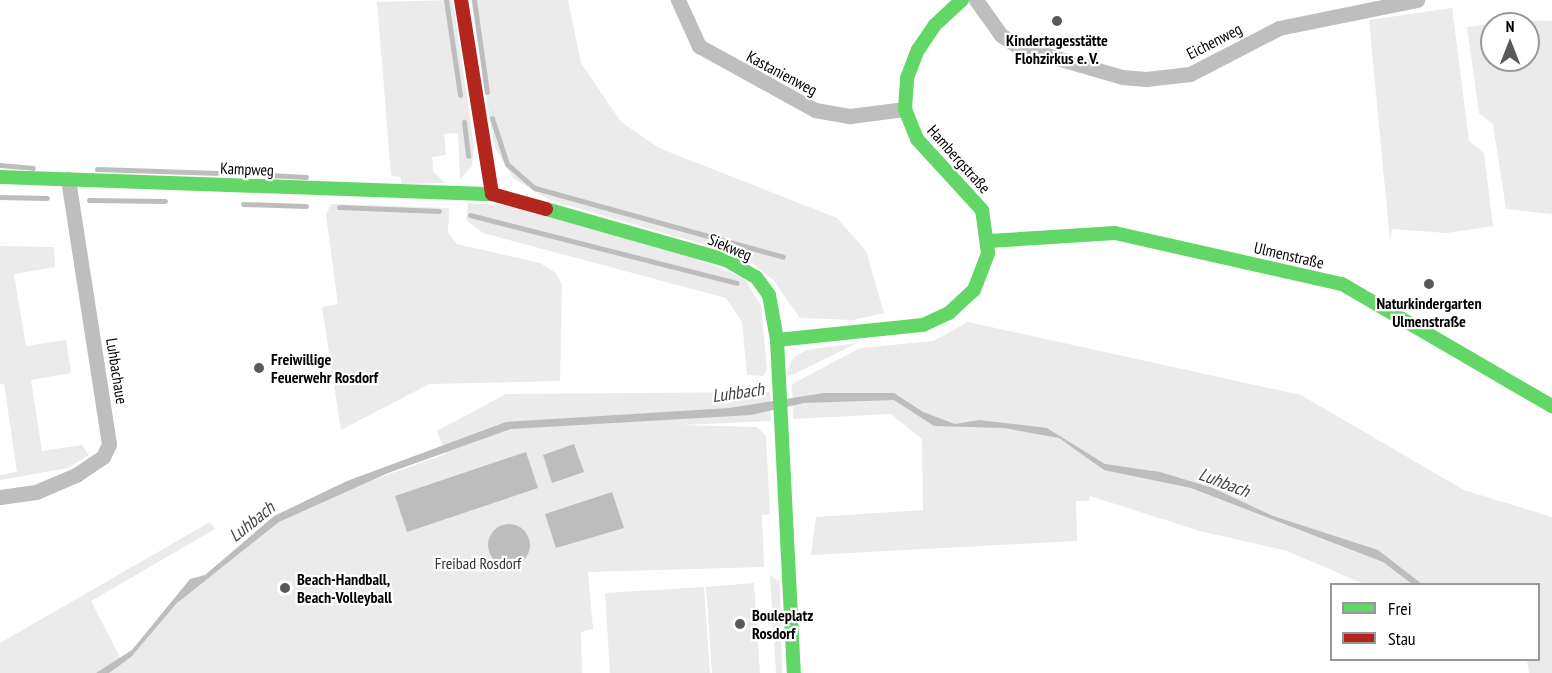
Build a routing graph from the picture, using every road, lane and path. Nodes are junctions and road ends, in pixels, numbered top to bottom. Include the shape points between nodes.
1 (461, 0) edge
2 (678, 0) edge
3 (962, 0) edge
4 (976, 0) edge
5 (1418, 0) edge
6 (905, 109) junction
7 (0, 177) edge
8 (68, 179) junction
9 (492, 194) junction
10 (989, 242) junction
11 (777, 340) junction
12 (1552, 406) edge
13 (0, 497) edge
14 (794, 673) edge

1 - 9 street
2 - 6 street, Kastanienweg via 699,45 815,110 850,116
3 - 6 street, Hambergstraße via 935,25 918,50 906,78
4 - 5 street, Eichenweg via 1000,34 1019,47 1122,77 1146,79 1190,74 1279,28
6 - 10 street, Hambergstraße via 917,139 976,200
7 - 8 street, Kampweg
8 - 9 street, Kampweg
8 - 13 street, Luhbachaue via 109,444 103,457 76,475 36,492
9 - 11 street, Siekweg via 743,268 769,295
10 - 11 street via 974,290 939,320 910,328
10 - 12 street, Ulmenstraße via 1115,233 1342,284
11 - 14 street, Siekweg

